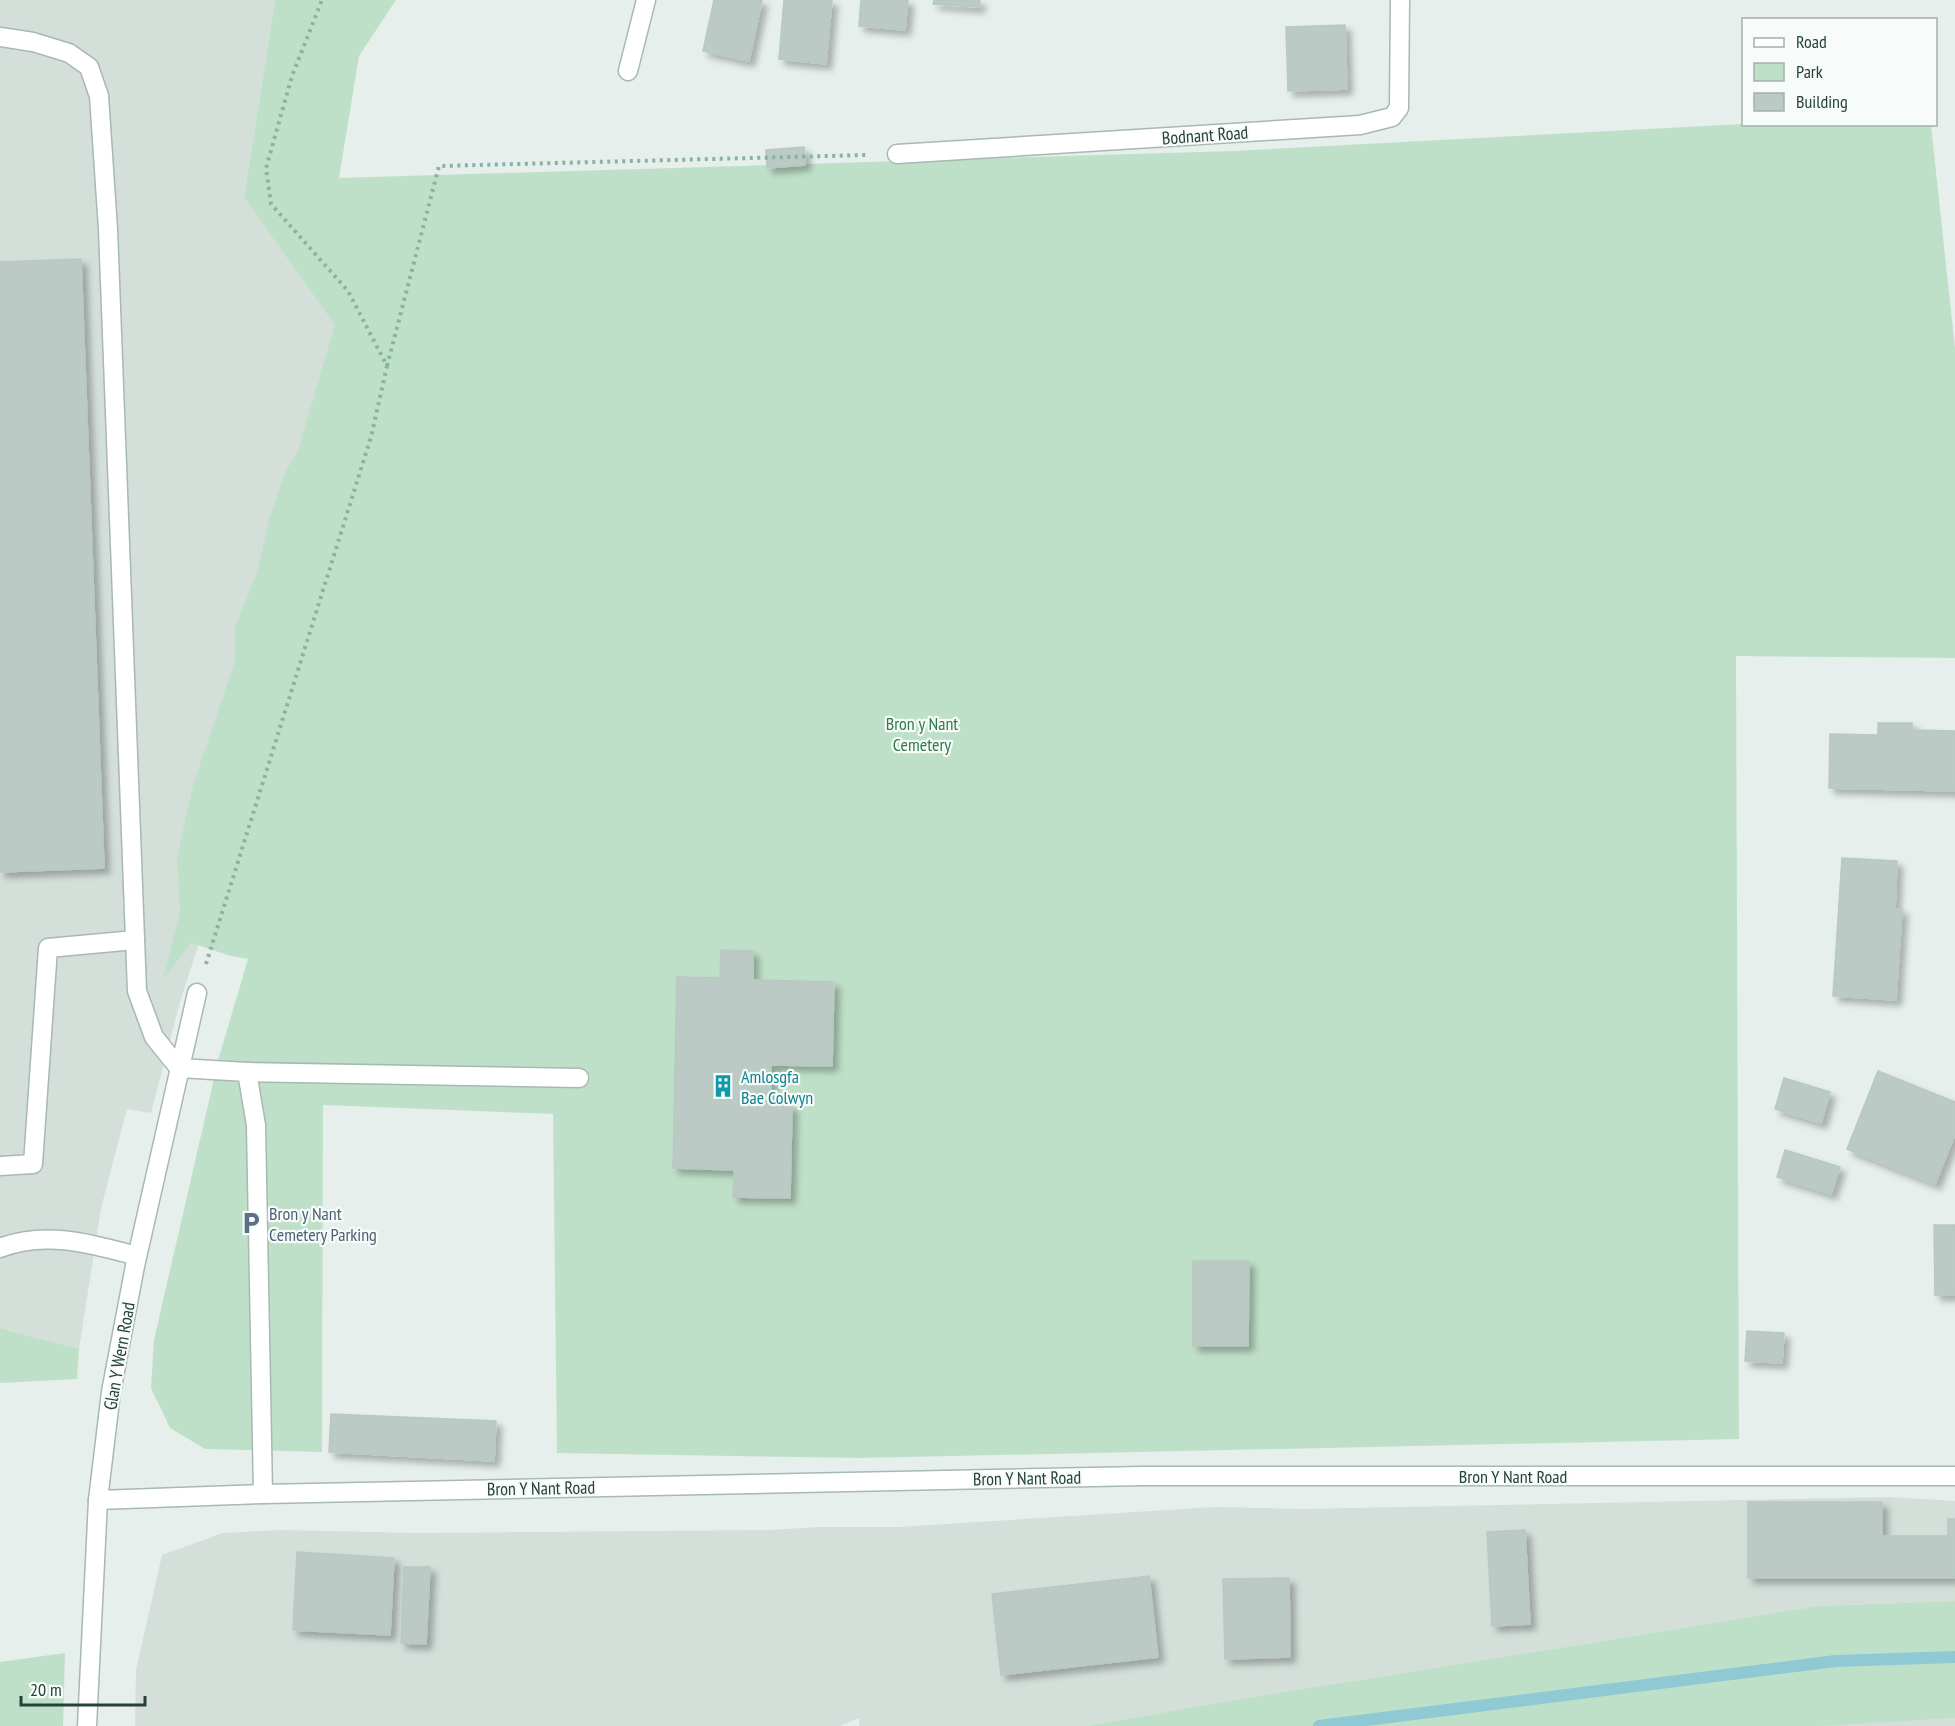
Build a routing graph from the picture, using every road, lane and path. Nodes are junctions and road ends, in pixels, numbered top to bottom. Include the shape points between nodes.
1 (322, 0) edge
2 (646, 0) edge
3 (1400, 0) edge
4 (0, 37) edge
5 (628, 71) dead end
6 (897, 154) joint
7 (387, 366) junction
8 (135, 940) junction
9 (197, 993) joint
10 (178, 1068) junction
11 (247, 1072) junction
12 (579, 1078) dead end
13 (0, 1166) edge
14 (0, 1248) edge
15 (137, 1256) junction
16 (1955, 1476) edge
17 (262, 1494) junction
18 (98, 1500) junction
19 (87, 1726) edge

1 - 7 path via 292,76 266,168 272,204 348,291
2 - 5 street
3 - 6 street, Bodnant Road via 1399,108 1392,117 1360,125
4 - 8 street via 69,53 89,67 99,96 108,229
6 - 7 path via 439,166
7 - 9 path via 367,448
8 - 10 street via 137,991 154,1037
8 - 13 street via 48,948 33,1164
9 - 10 street, Glan Y Wern Road
10 - 11 street
10 - 15 street, Glan Y Wern Road
11 - 12 street
11 - 17 street via 256,1125
14 - 15 street via 45,1238 86,1242
15 - 18 street, Glan Y Wern Road via 111,1392
16 - 17 street, Bron Y Nant Road via 1143,1476
17 - 18 street, Bron Y Nant Road
18 - 19 street, Glan Y Wern Road

